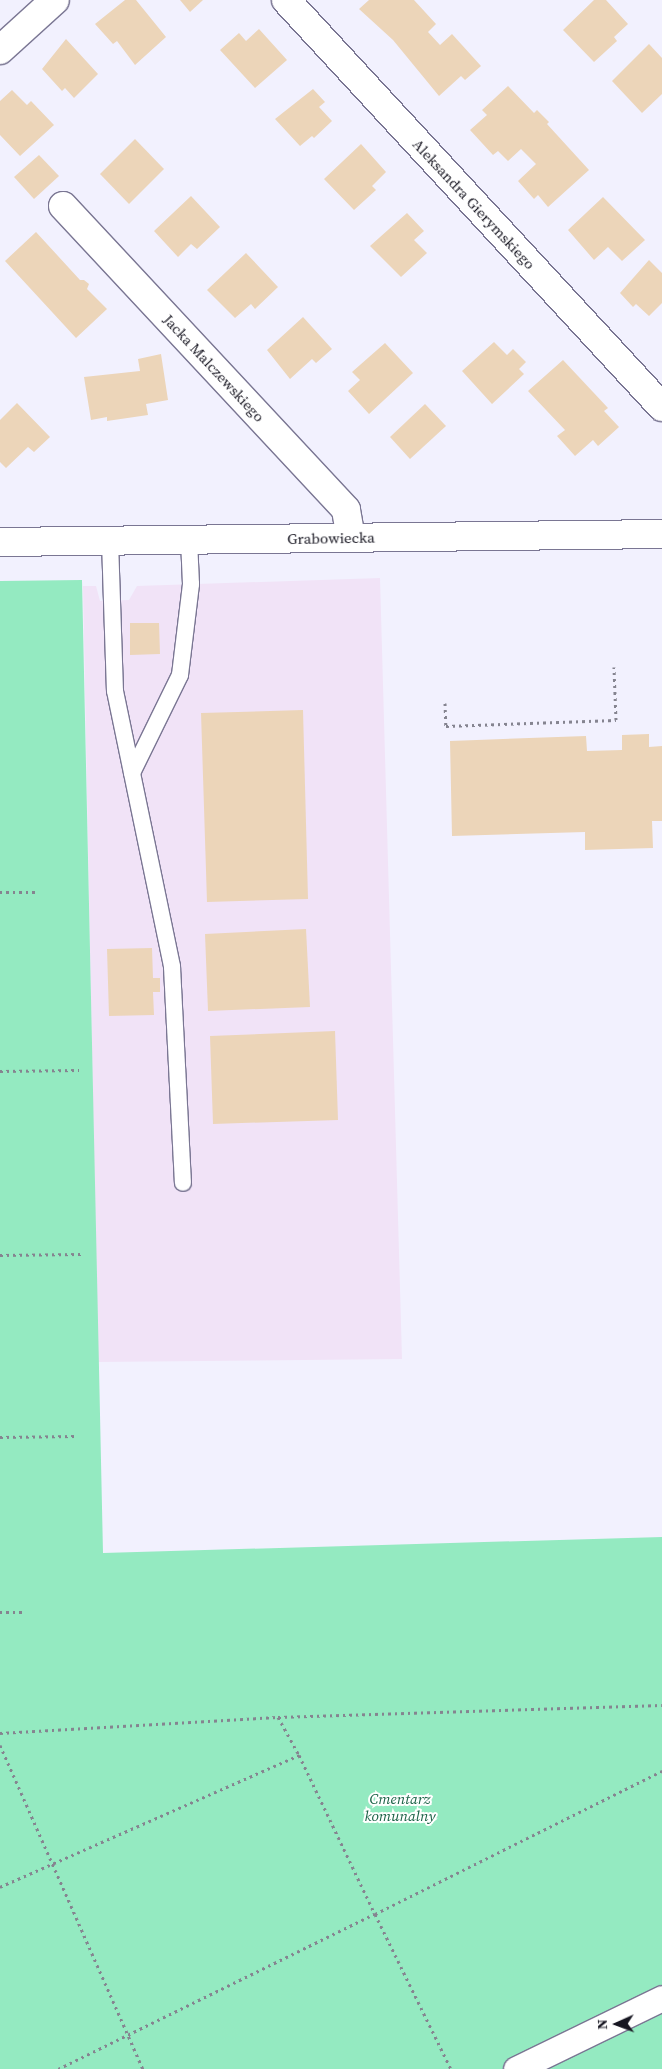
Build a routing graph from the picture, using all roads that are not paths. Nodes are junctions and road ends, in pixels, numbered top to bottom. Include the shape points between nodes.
1 (55, 0) edge
2 (286, 0) edge
3 (0, 50) edge
4 (63, 206) dead end
5 (662, 407) edge
6 (662, 534) edge
7 (351, 538) junction
8 (190, 540) junction
9 (110, 541) junction
10 (0, 542) edge
11 (132, 773) junction
12 (183, 1183) dead end
13 (662, 1998) edge
14 (516, 2069) edge

1 - 3 street
2 - 5 street, Aleksandra Gierymskiego
4 - 7 street, Jacka Malczewskiego via 346,510
6 - 7 street, Grabowiecka
7 - 8 street, Grabowiecka
8 - 9 street, Grabowiecka
8 - 11 lane via 191,584 180,675
9 - 10 street, Grabowiecka
9 - 11 lane via 115,690
11 - 12 lane via 172,966
13 - 14 street

